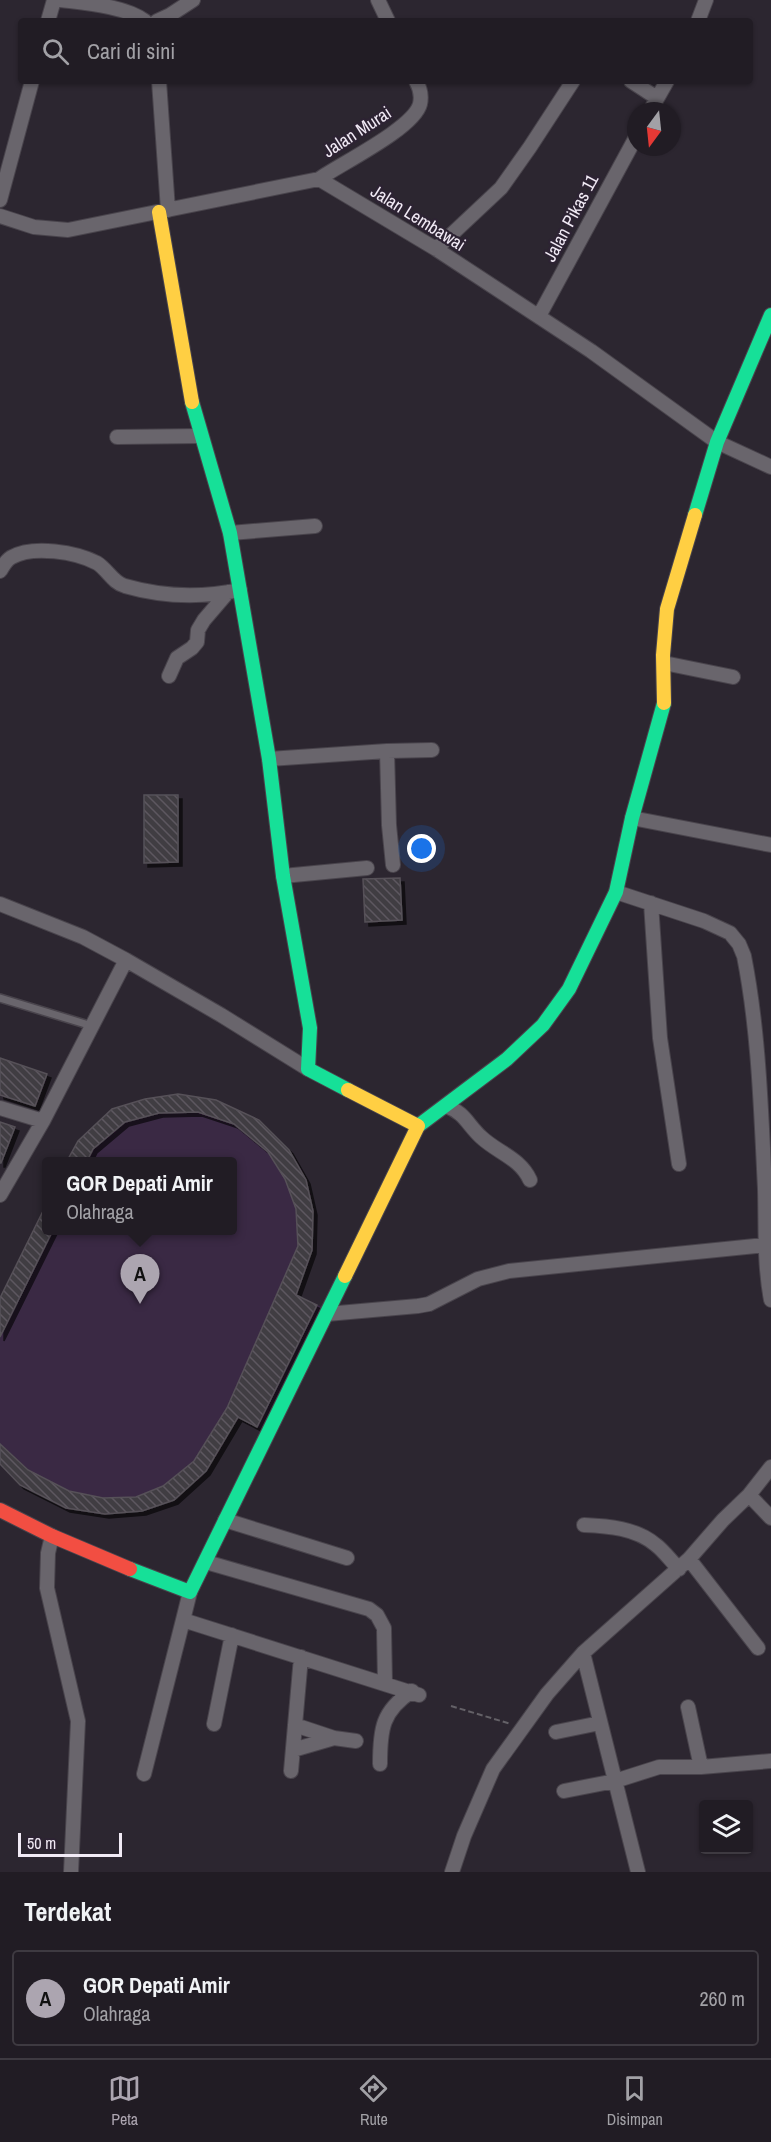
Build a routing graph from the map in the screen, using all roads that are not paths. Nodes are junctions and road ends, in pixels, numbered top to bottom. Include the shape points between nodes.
1 (54, 0) edge
2 (61, 0) edge
3 (193, 0) edge
4 (378, 0) edge
5 (706, 0) edge
6 (120, 5) edge
7 (49, 18) edge
8 (140, 18) edge
9 (164, 18) edge
10 (387, 18) edge
11 (699, 18) edge
12 (31, 84) edge
13 (159, 84) edge
14 (417, 84) edge
15 (571, 84) edge
16 (636, 84) edge
17 (665, 84) edge
18 (657, 98) junction
19 (655, 102) edge
20 (627, 154) edge
21 (319, 179) junction
22 (0, 200) edge
23 (164, 211) junction
24 (0, 216) edge
25 (436, 249) junction
26 (771, 315) edge
27 (539, 316) junction
28 (766, 338) edge
29 (200, 436) junction
30 (117, 437) dead end
31 (717, 442) junction
32 (771, 467) edge
33 (315, 526) dead end
34 (230, 533) junction
35 (0, 571) edge
36 (234, 591) junction
37 (663, 663) junction
38 (169, 676) dead end
39 (732, 677) dead end
40 (432, 750) dead end
41 (387, 751) junction
42 (269, 759) junction
43 (632, 818) junction
44 (771, 845) edge
45 (393, 865) dead end
46 (367, 868) dead end
47 (283, 876) junction
48 (616, 892) junction
49 (0, 903) edge
50 (651, 903) junction
51 (126, 960) junction
52 (0, 998) edge
53 (92, 1026) junction
54 (308, 1069) junction
55 (446, 1106) junction
56 (0, 1108) edge
57 (44, 1121) junction
58 (418, 1126) junction
59 (679, 1164) dead end
60 (530, 1180) dead end
61 (768, 1184) edge
62 (0, 1194) edge
63 (765, 1245) junction
64 (771, 1300) edge
65 (327, 1314) junction
66 (771, 1467) edge
67 (749, 1495) junction
68 (0, 1510) edge
69 (771, 1518) edge
70 (225, 1520) junction
71 (584, 1525) dead end
72 (52, 1536) junction
73 (346, 1558) dead end
74 (206, 1562) junction
75 (684, 1564) junction
76 (190, 1592) junction
77 (183, 1620) junction
78 (232, 1635) junction
79 (758, 1648) dead end
80 (583, 1653) junction
81 (301, 1657) junction
82 (385, 1683) junction
83 (688, 1707) dead end
84 (600, 1723) junction
85 (214, 1724) dead end
86 (295, 1725) junction
87 (556, 1732) dead end
88 (334, 1738) junction
89 (356, 1742) dead end
90 (293, 1750) junction
91 (771, 1761) edge
92 (380, 1764) dead end
93 (701, 1767) junction
94 (291, 1771) dead end
95 (144, 1774) dead end
96 (615, 1781) junction
97 (564, 1791) dead end
98 (71, 1872) edge
99 (452, 1872) edge
100 (638, 1872) edge

1 - 7 street
2 - 6 street
3 - 9 street
4 - 10 street
5 - 11 street
6 - 8 street
12 - 22 street
13 - 23 street
14 - 21 street, Jalan Murai via 420,105 414,115 390,135
15 - 25 street via 501,188
16 - 18 street
17 - 18 street
18 - 19 street
20 - 27 street, Jalan Pikas 11
21 - 23 street
21 - 25 street, Jalan Lembawai
23 - 24 street via 68,230 34,227
23 - 29 street via 173,306
25 - 27 street, Jalan Lembawai
26 - 28 street
27 - 31 street, Jalan Lembawai
28 - 31 street
29 - 30 street
29 - 34 street
31 - 32 street, Jalan Lembawai
31 - 37 street via 667,609
33 - 34 street
34 - 36 street
35 - 36 street via 9,558 38,550 97,563 122,586 174,595
36 - 38 street via 204,620 197,642 177,658
36 - 42 street
37 - 39 street
37 - 43 street via 664,702
40 - 41 street
41 - 42 street
41 - 45 street
42 - 47 street
43 - 44 street
43 - 48 street
46 - 47 street
47 - 54 street via 310,1028
48 - 50 street
48 - 55 street via 569,988 543,1024 507,1059
49 - 51 street via 83,937
50 - 59 street via 660,1038
50 - 61 street via 730,933 744,956 757,1041
51 - 53 street
51 - 54 street
52 - 53 lane
53 - 57 street
54 - 58 street
55 - 58 street
55 - 60 street via 460,1112 481,1137 519,1163
56 - 57 street
57 - 62 street
58 - 65 street
61 - 63 street
63 - 64 street
63 - 65 street via 509,1271 478,1279 429,1304
65 - 70 street
66 - 67 street
67 - 69 street
67 - 75 street
68 - 72 street
70 - 73 street
70 - 74 street
71 - 75 street via 641,1536
72 - 76 street
72 - 98 street via 47,1588 78,1721
74 - 76 street
74 - 82 street via 369,1609 384,1628
75 - 79 street
75 - 80 street
76 - 77 street
77 - 78 street
77 - 95 street
78 - 81 street
78 - 85 street
80 - 84 street
80 - 99 street via 493,1769
81 - 82 street
81 - 86 street
82 - 92 street via 416,1693 391,1708 385,1719
83 - 93 street
84 - 87 street
84 - 96 street
86 - 88 street
86 - 90 street
88 - 89 street
88 - 90 street
90 - 94 street
91 - 93 street
93 - 96 street via 659,1767
96 - 97 street
96 - 100 street

